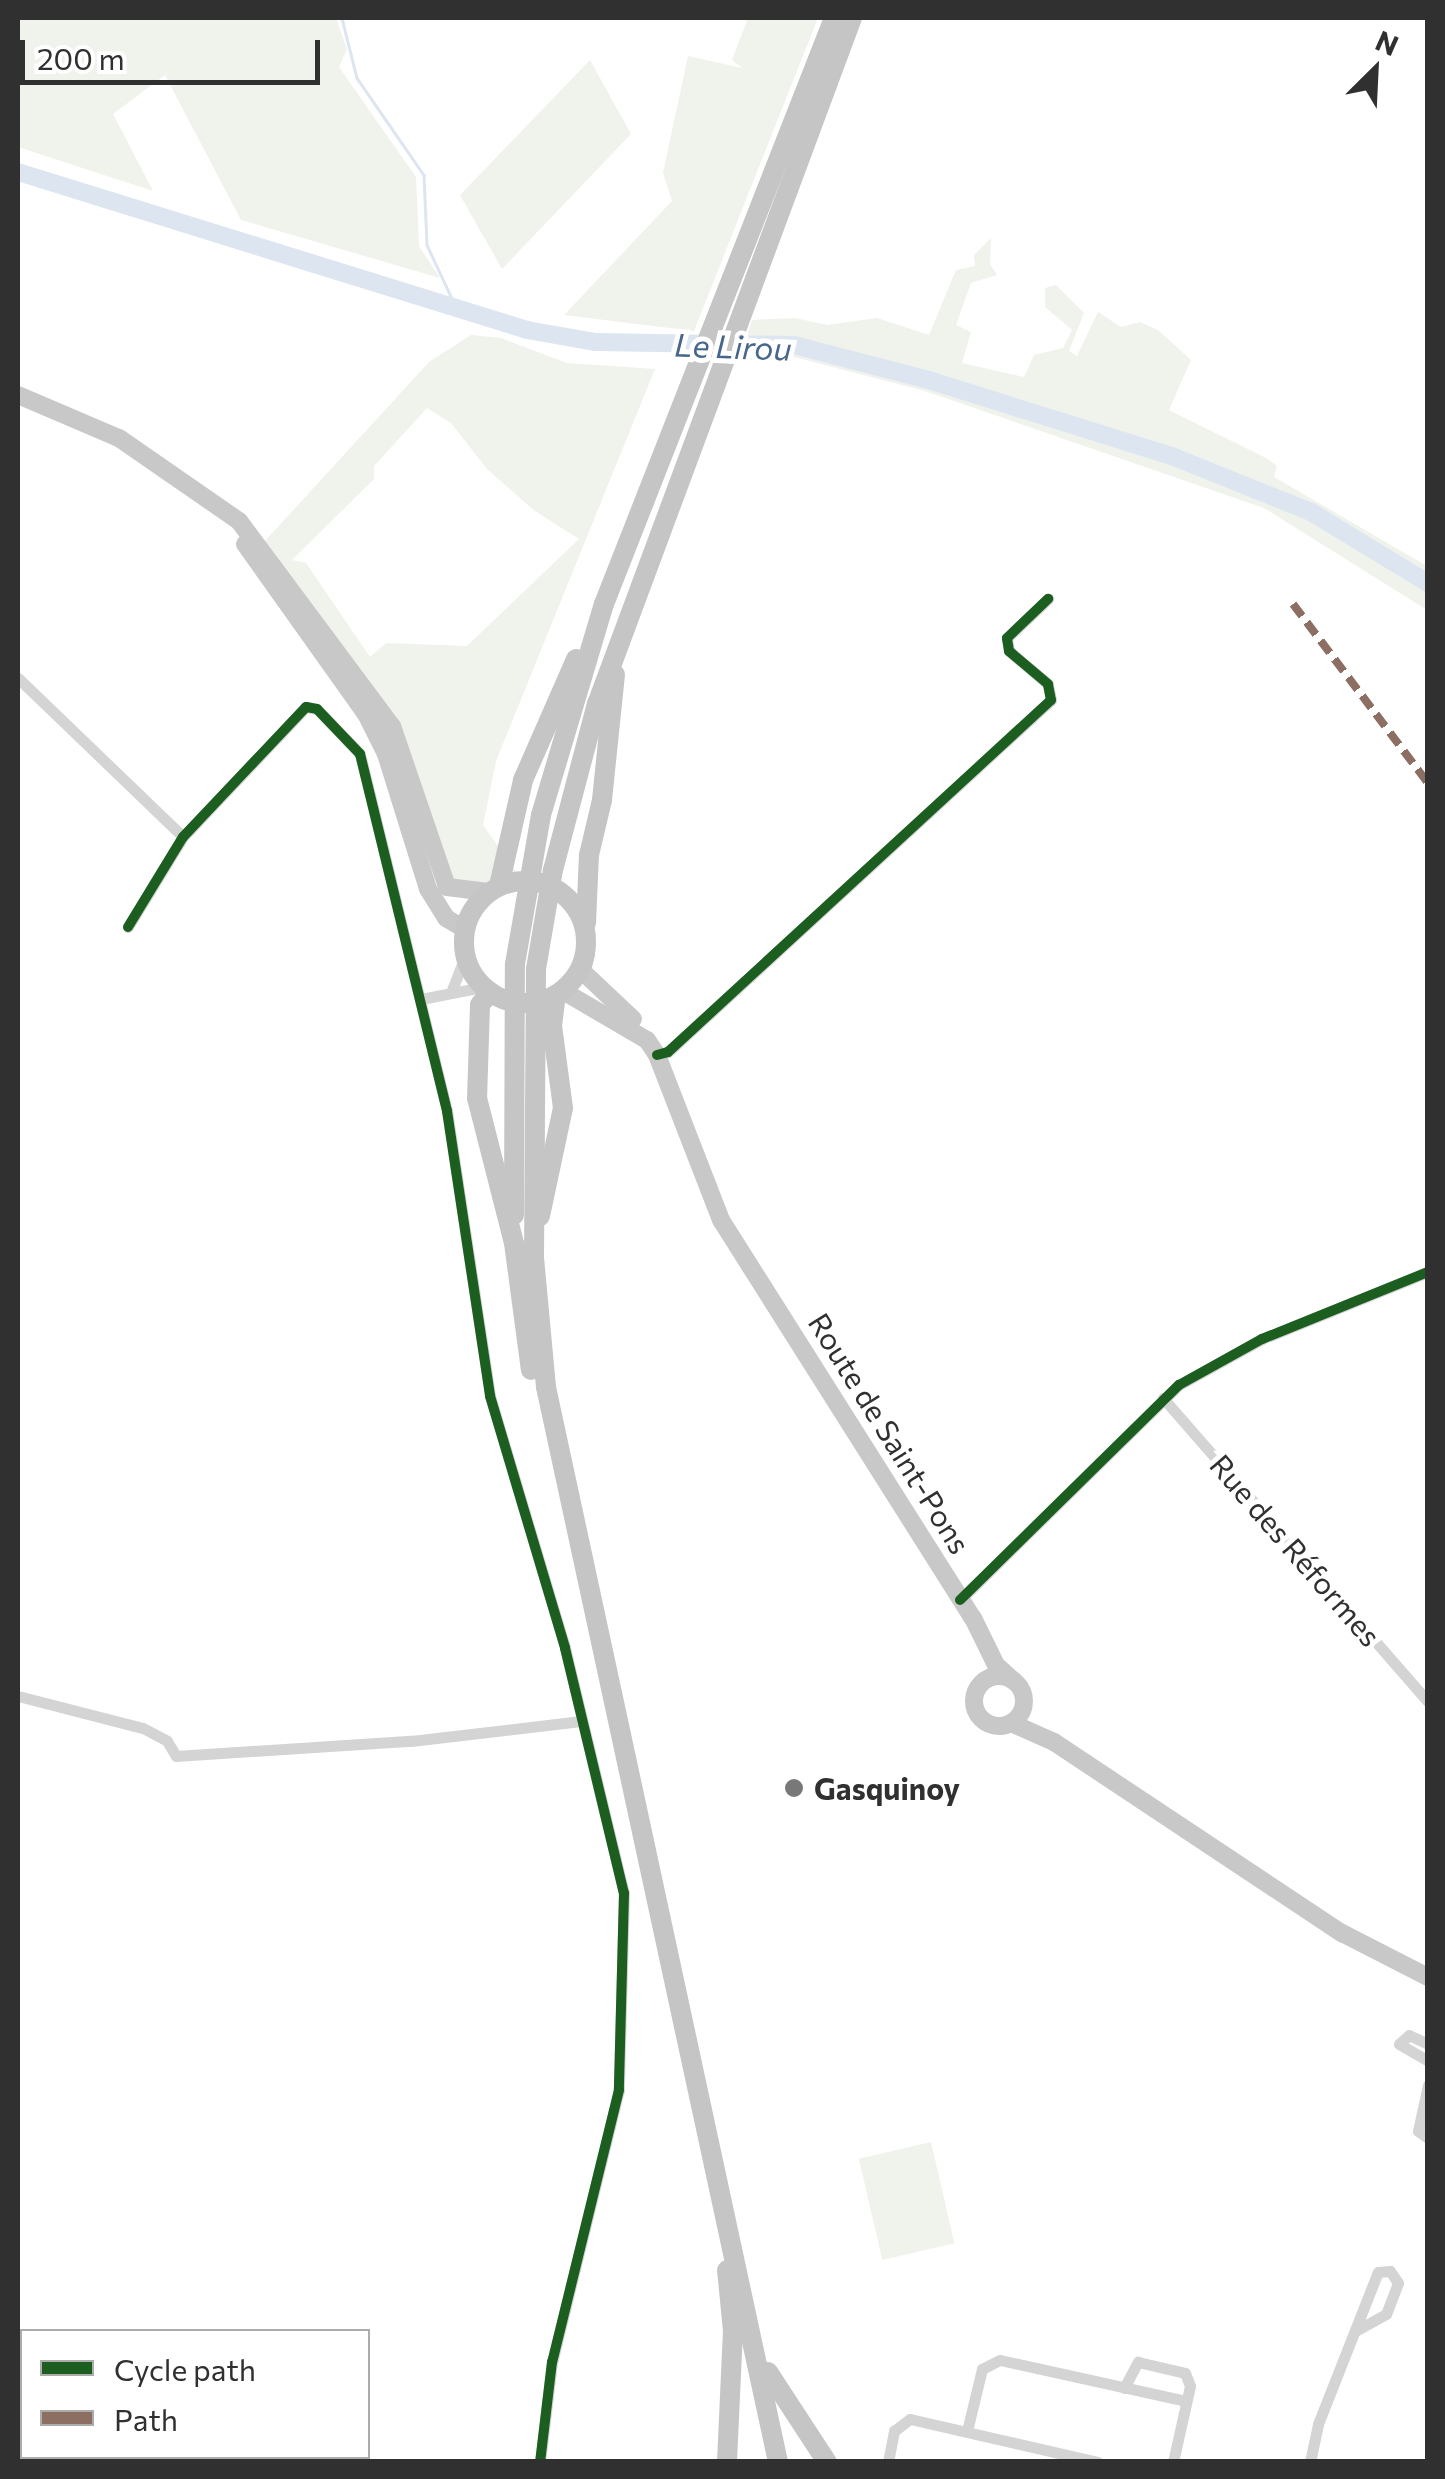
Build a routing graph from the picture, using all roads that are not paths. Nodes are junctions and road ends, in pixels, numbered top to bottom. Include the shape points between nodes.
1 (834, 18) edge
2 (852, 18) edge
3 (738, 292) junction
4 (18, 396) edge
5 (191, 485) junction
6 (636, 590) junction
7 (1048, 599) dead end
8 (604, 604) junction
9 (18, 678) edge
10 (183, 837) junction
11 (500, 886) junction
12 (128, 927) dead end
13 (464, 928) junction
14 (586, 944) junction
15 (465, 956) junction
16 (452, 990) junction
17 (489, 991) junction
18 (556, 995) junction
19 (421, 999) junction
20 (663, 1053) junction
21 (514, 1243) junction
22 (534, 1257) junction
23 (1428, 1272) edge
24 (1163, 1398) junction
25 (961, 1601) junction
26 (1014, 1682) junction
27 (981, 1683) junction
28 (18, 1696) edge
29 (1428, 1702) edge
30 (1024, 1704) junction
31 (581, 1721) junction
32 (1011, 1723) junction
33 (1054, 1742) junction
34 (1289, 1900) junction
35 (1428, 1967) edge
36 (1428, 1977) edge
37 (1428, 2044) edge
38 (1428, 2061) edge
39 (1428, 2085) edge
40 (1428, 2138) edge
41 (734, 2244) junction
42 (727, 2268) junction
43 (1355, 2331) junction
44 (1124, 2388) junction
45 (1186, 2401) junction
46 (967, 2431) junction
47 (540, 2462) edge
48 (727, 2462) edge
49 (774, 2462) edge
50 (827, 2462) edge
51 (888, 2462) edge
52 (1097, 2462) edge
53 (1173, 2462) edge
54 (1310, 2462) edge

1 - 3 highway
2 - 3 highway
3 - 6 highway via 710,392
3 - 8 highway via 689,385
4 - 5 main road via 89,422
5 - 11 main road via 240,521 374,696 408,762 446,886
5 - 13 main road via 253,555 366,714 386,754 428,890 446,918
6 - 14 highway via 617,657 602,800 589,855
6 - 22 highway via 566,818 536,969
7 - 20 street via 1008,638 1009,650 1048,684 1051,700
8 - 11 highway via 522,780
8 - 21 highway via 524,894 514,964
9 - 10 street
10 - 12 street
10 - 19 street via 306,707 317,709 368,773
11 - 13 highway
11 - 14 highway via 560,892
13 - 15 highway
14 - 18 highway
14 - 20 main road, Route de Saint-Pons via 582,971
15 - 16 street
15 - 17 highway
16 - 17 street
16 - 19 street
17 - 18 highway via 522,1004
17 - 21 highway via 480,1005 477,1098
18 - 20 main road
18 - 22 highway via 552,1026 563,1108
19 - 31 street via 447,1110 490,1396
20 - 25 main road, Route de Saint-Pons via 706,1193
21 - 42 highway via 534,1390
22 - 41 highway via 546,1387
23 - 24 street via 1262,1339
24 - 25 street
24 - 29 street, Rue des Réformes
25 - 26 main road, Route de Saint-Pons via 996,1665
25 - 27 main road, Route de Saint-Pons via 982,1664
26 - 27 main road via 997,1676
26 - 30 main road
27 - 32 main road via 974,1698 977,1714 994,1726
28 - 31 street via 143,1728 167,1741 176,1756 411,1742
30 - 32 main road
30 - 33 main road
31 - 47 street via 624,1892 619,2090 552,2362
32 - 33 main road
33 - 34 main road
34 - 35 main road
34 - 36 main road
37 - 38 street via 1409,2035 1399,2044
39 - 40 street via 1418,2131
41 - 49 highway
41 - 50 highway via 771,2382
42 - 48 highway via 733,2331
42 - 49 highway
43 - 43 street via 1386,2314 1398,2282 1390,2271 1378,2272
43 - 54 street
44 - 45 street
44 - 45 street via 1132,2367 1146,2361 1185,2373
44 - 46 street via 988,2363
45 - 53 street
46 - 51 street via 901,2423
46 - 52 street

